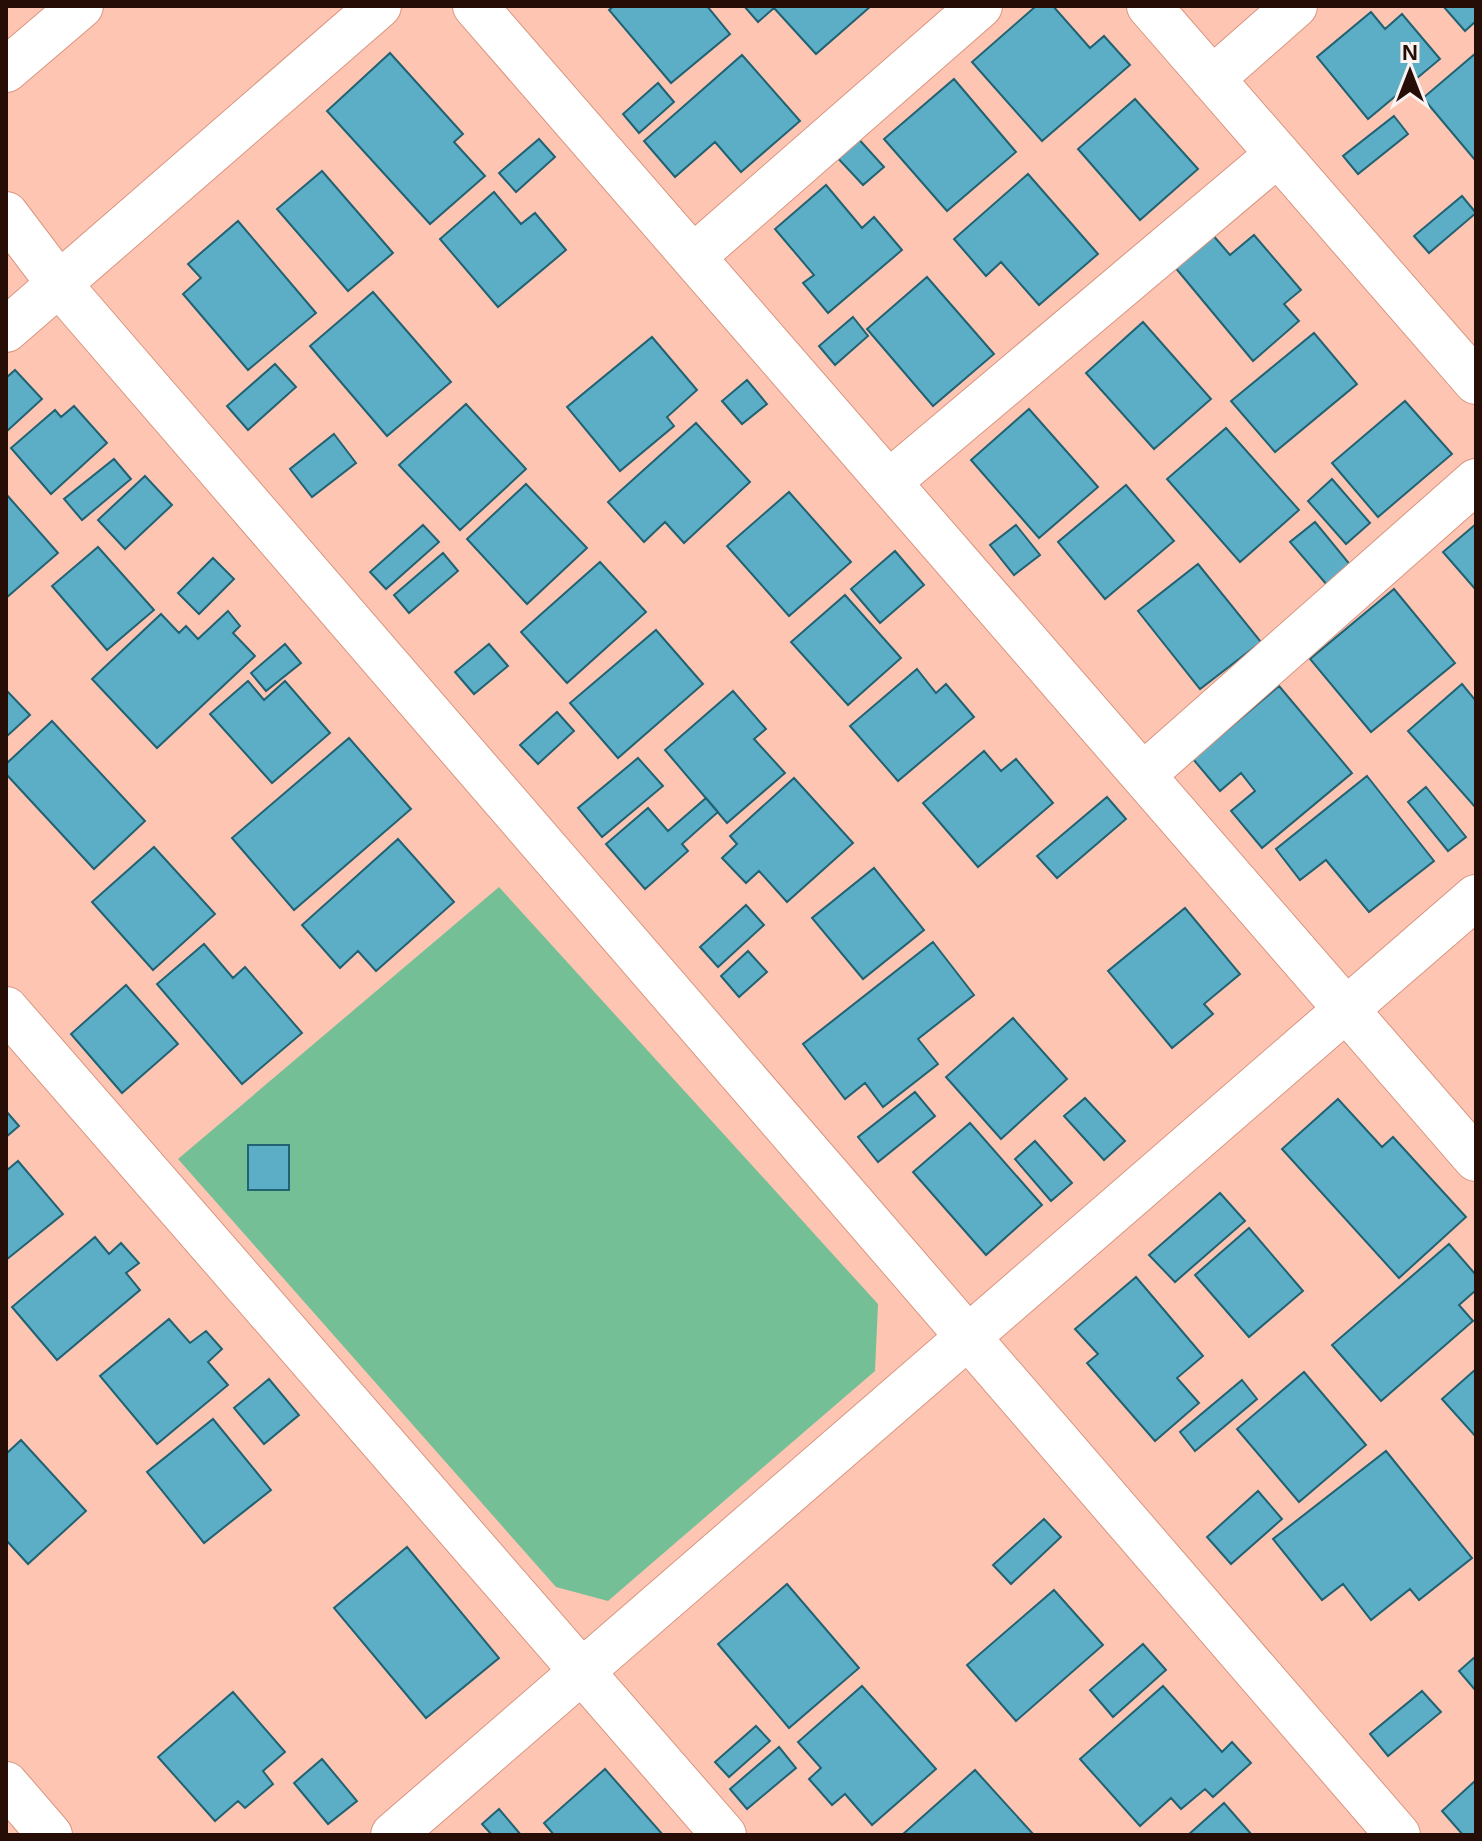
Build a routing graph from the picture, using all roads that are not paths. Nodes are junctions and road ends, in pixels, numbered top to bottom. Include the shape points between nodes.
1 (81, 6) edge
2 (379, 6) edge
3 (475, 6) edge
4 (980, 6) edge
5 (1149, 6) edge
6 (1295, 6) edge
7 (6, 70) edge
8 (1212, 79) junction
9 (1278, 154) junction
10 (6, 214) edge
11 (694, 256) junction
12 (59, 284) junction
13 (6, 330) edge
14 (1476, 382) edge
15 (1476, 481) edge
16 (889, 482) junction
17 (1143, 775) junction
18 (1476, 897) edge
19 (1346, 1008) junction
20 (6, 1009) edge
21 (1476, 1159) edge
22 (966, 1336) junction
23 (584, 1671) junction
24 (6, 1784) edge
25 (50, 1835) edge
26 (393, 1835) edge
27 (724, 1835) edge
28 (1398, 1835) edge

1 - 7 street
2 - 12 street
3 - 11 street
4 - 11 street
5 - 8 street
6 - 8 street
8 - 9 street
9 - 14 street
9 - 16 street
10 - 12 street
11 - 16 street
12 - 13 street
12 - 22 street
15 - 17 street
16 - 17 street
17 - 19 street
18 - 19 street
19 - 21 street
19 - 22 street
20 - 23 street
22 - 23 street
22 - 28 street
23 - 26 street
23 - 27 street
24 - 25 street

